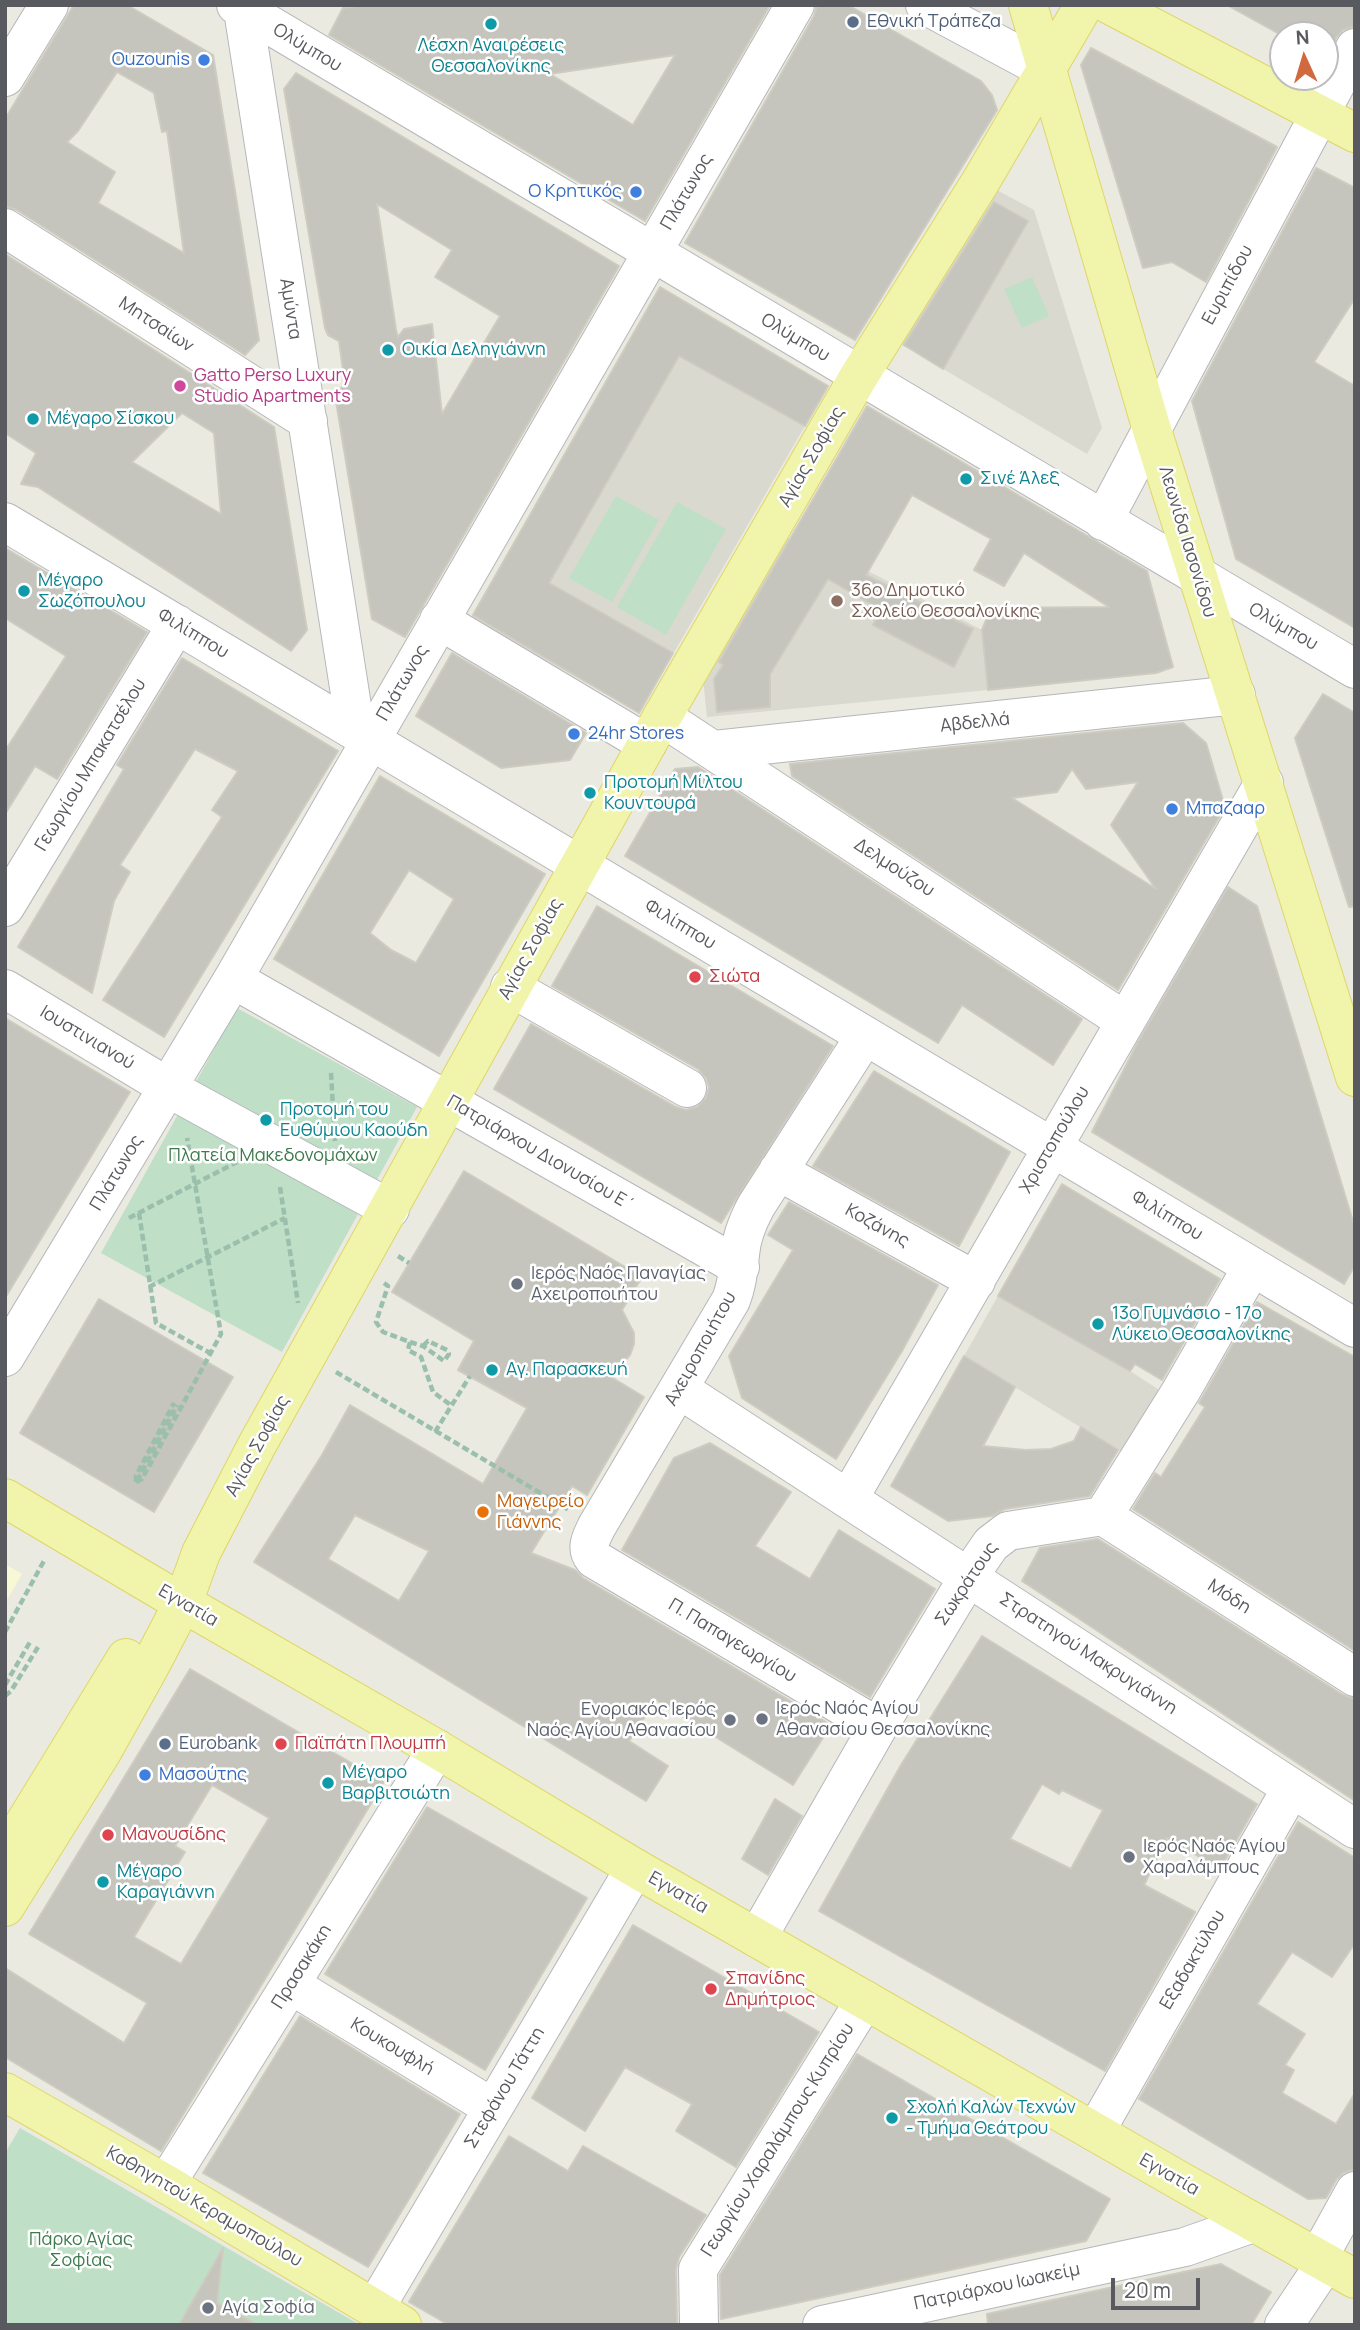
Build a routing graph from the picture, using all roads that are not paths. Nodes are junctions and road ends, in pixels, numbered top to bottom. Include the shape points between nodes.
1 (49, 5) edge
2 (795, 5) edge
3 (925, 5) edge
4 (1028, 5) edge
5 (1084, 5) edge
6 (1110, 5) edge
7 (251, 7) edge
8 (1355, 48) edge
9 (1046, 70) junction
10 (5, 77) edge
11 (1319, 115) junction
12 (1355, 133) edge
13 (5, 228) edge
14 (652, 253) junction
15 (859, 376) junction
16 (308, 421) junction
17 (1152, 430) junction
18 (1103, 521) junction
19 (5, 522) edge
20 (1198, 578) junction
21 (439, 621) junction
22 (177, 624) junction
23 (1353, 664) edge
24 (1236, 695) junction
25 (654, 730) junction
26 (363, 736) junction
27 (714, 750) junction
28 (1264, 783) junction
29 (579, 865) junction
30 (5, 906) edge
31 (233, 979) junction
32 (510, 987) junction
33 (5, 989) edge
34 (1125, 1021) junction
35 (865, 1036) junction
36 (1355, 1077) edge
37 (687, 1088) dead end
38 (175, 1091) junction
39 (447, 1101) junction
40 (1051, 1147) junction
41 (778, 1171) junction
42 (390, 1209) junction
43 (740, 1267) junction
44 (1252, 1267) junction
45 (976, 1281) junction
46 (1355, 1328) edge
47 (5, 1357) edge
48 (679, 1389) junction
49 (5, 1497) edge
50 (849, 1498) junction
51 (1103, 1516) junction
52 (593, 1539) joint
53 (969, 1576) junction
54 (172, 1597) junction
55 (1355, 1677) edge
56 (878, 1727) junction
57 (437, 1749) junction
58 (1291, 1788) junction
59 (1355, 1829) edge
60 (10, 1837) edge
61 (635, 1868) junction
62 (5, 1907) edge
63 (757, 1938) junction
64 (291, 1985) junction
65 (865, 2000) junction
66 (5, 2092) edge
67 (494, 2108) junction
68 (1094, 2132) junction
69 (166, 2184) junction
70 (1355, 2191) edge
71 (1252, 2223) junction
72 (1333, 2266) edge
73 (922, 2314) edge
74 (388, 2316) edge
75 (699, 2325) edge
76 (822, 2325) edge
77 (1284, 2325) edge

1 - 10 street
2 - 14 street, Πλάτωνος
3 - 9 street
4 - 9 main road, Λεωνίδα Ιασονίδου
5 - 9 main road, Αγίας Σοφίας
6 - 11 main road
7 - 14 street, Ολύμπου
7 - 16 street, Αμύντα
8 - 11 street, Ευριπίδου
9 - 15 main road, Αγίας Σοφίας
9 - 17 main road, Λεωνίδα Ιασονίδου
11 - 12 main road
11 - 17 street, Ευριπίδου
13 - 16 street, Μητσαίων
14 - 15 street, Ολύμπου
14 - 21 street, Πλάτωνος
15 - 18 street, Ολύμπου
15 - 25 main road, Αγίας Σοφίας
16 - 26 street, Αμύντα
17 - 18 street, Ευριπίδου
17 - 20 main road, Λεωνίδα Ιασονίδου
18 - 20 street, Ολύμπου
19 - 22 street, Φιλίππου
20 - 23 street, Ολύμπου
20 - 24 main road, Λεωνίδα Ιασονίδου
21 - 25 street, Δελμούζου
21 - 26 street, Πλάτωνος
22 - 26 street, Φιλίππου
22 - 30 street, Γεωργίου Μπακατσέλου
24 - 27 street, Αβδελλά via 1052,724
24 - 28 main road, Λεωνίδα Ιασονίδου
25 - 27 street, Δελμούζου
25 - 29 main road, Αγίας Σοφίας
26 - 29 street, Φιλίππου
26 - 31 street, Πλάτωνος
27 - 34 street, Δελμούζου
28 - 34 street, Χριστοπούλου
28 - 36 main road, Λεωνίδα Ιασονίδου
29 - 32 main road, Αγίας Σοφίας
29 - 35 street, Φιλίππου
31 - 38 street, Πλάτωνος
31 - 39 street, Πατριάρχου Διονυσίου Ε΄
32 - 37 street
32 - 39 main road, Αγίας Σοφίας
33 - 38 street, Ιουστινιανού
34 - 40 street, Χριστοπούλου
35 - 40 street, Φιλίππου
35 - 41 street, Αχειροποιήτου
38 - 42 street, Ιουστινιανού
38 - 47 street, Πλάτωνος
39 - 42 main road, Αγίας Σοφίας
39 - 43 street, Πατριάρχου Διονυσίου Ε΄
40 - 44 street, Φιλίππου
40 - 45 street, Χριστοπούλου
41 - 43 street, Αχειροποιήτου via 747,1223
41 - 45 street, Κοζάνης
42 - 54 main road, Αγίας Σοφίας via 201,1553
43 - 48 street, Αχειροποιήτου via 731,1300
44 - 46 street, Φιλίππου
44 - 51 street
45 - 50 street, Χριστοπούλου
48 - 50 street, Στρατηγού Μακρυγιάννη
48 - 52 street, Αχειροποιήτου
49 - 54 main road, Εγνατία
50 - 53 street, Στρατηγού Μακρυγιάννη
51 - 53 street, Σωκράτους via 1008,1531 991,1544
51 - 55 street, Μόδη
52 - 56 street, Π. Παπαγεωργίου via 594,1559
53 - 56 street, Σωκράτους
53 - 58 street, Στρατηγού Μακρυγιάννη
54 - 57 main road, Εγνατία
54 - 60 main road, Αγίας Σοφίας via 129,1654
54 - 62 main road, Αγίας Σοφίας via 102,1752
56 - 63 street, Σωκράτους
57 - 61 main road, Εγνατία
57 - 64 street, Πρασακάκη
58 - 59 street, Στρατηγού Μακρυγιάννη
58 - 68 street, Εξαδακτύλου
61 - 63 main road, Εγνατία
61 - 67 street, Στεφάνου Τάττη
63 - 65 main road, Εγνατία
64 - 67 street, Κουκουφλή
64 - 69 street, Πρασακάκη
65 - 68 main road, Εγνατία
65 - 75 street, Γεωργίου Χαραλάμπους Κυπρίου via 698,2269
66 - 69 main road, Καθηγητού Κεραμοπούλου
67 - 74 street, Στεφάνου Τάττη
68 - 71 main road, Εγνατία
69 - 74 main road, Καθηγητού Κεραμοπούλου
70 - 72 street
71 - 72 main road, Εγνατία
71 - 73 street, Πατριάρχου Ιωακείμ via 1185,2247
72 - 77 street
73 - 76 street, Πατριάρχου Ιωακείμ

